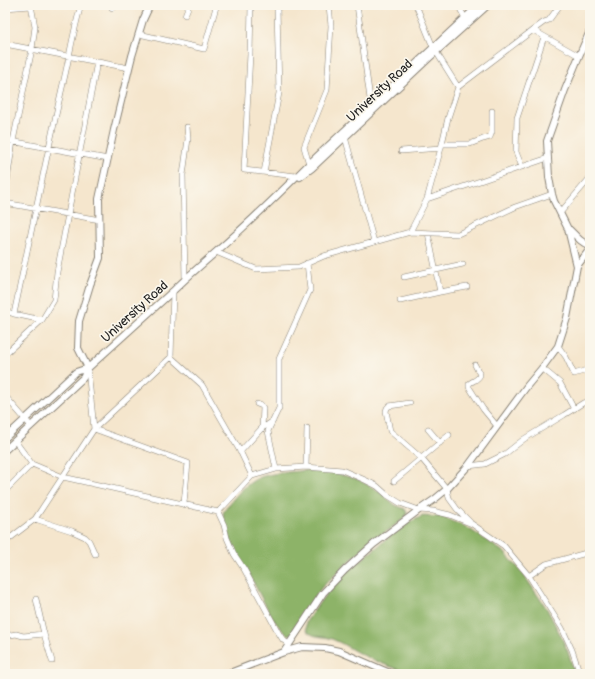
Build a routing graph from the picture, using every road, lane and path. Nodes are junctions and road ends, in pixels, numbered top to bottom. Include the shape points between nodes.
1 (81, 5) edge
2 (150, 5) edge
3 (189, 5) edge
4 (251, 5) edge
5 (283, 5) edge
6 (329, 5) edge
7 (358, 5) edge
8 (416, 5) edge
9 (458, 5) edge
10 (479, 5) edge
11 (488, 5) edge
12 (560, 5) edge
13 (31, 6) edge
14 (216, 7) dead end
15 (276, 7) edge
16 (5, 8) edge
17 (185, 15) dead end
18 (465, 18) junction
19 (533, 30) junction
20 (590, 31) edge
21 (139, 34) junction
22 (544, 36) junction
23 (5, 44) edge
24 (32, 49) junction
25 (434, 50) junction
26 (70, 56) junction
27 (579, 56) junction
28 (97, 62) junction
29 (129, 68) junction
30 (458, 87) junction
31 (371, 106) junction
32 (492, 111) dead end
33 (187, 127) dead end
34 (345, 137) junction
35 (5, 140) edge
36 (13, 141) junction
37 (441, 146) junction
38 (48, 148) junction
39 (401, 151) dead end
40 (79, 154) junction
41 (548, 158) junction
42 (108, 159) junction
43 (309, 164) junction
44 (522, 167) junction
45 (264, 172) junction
46 (296, 176) junction
47 (590, 178) edge
48 (283, 190) junction
49 (5, 194) edge
50 (552, 194) junction
51 (427, 199) junction
52 (5, 204) edge
53 (36, 209) junction
54 (560, 213) junction
55 (67, 214) junction
56 (100, 220) junction
57 (568, 229) junction
58 (410, 232) junction
59 (428, 233) junction
60 (374, 242) junction
61 (590, 248) edge
62 (216, 252) junction
63 (306, 264) junction
64 (463, 264) dead end
65 (577, 266) junction
66 (436, 270) junction
67 (404, 277) dead end
68 (185, 279) junction
69 (467, 287) dead end
70 (173, 291) junction
71 (440, 292) junction
72 (400, 301) dead end
73 (5, 311) edge
74 (14, 314) junction
75 (42, 320) junction
76 (558, 346) junction
77 (5, 354) edge
78 (170, 357) junction
79 (475, 365) dead end
80 (88, 368) junction
81 (542, 368) junction
82 (590, 369) edge
83 (5, 396) edge
84 (590, 401) edge
85 (410, 403) dead end
86 (257, 404) dead end
87 (574, 409) junction
88 (26, 420) junction
89 (273, 421) junction
90 (31, 426) junction
91 (497, 426) junction
92 (307, 428) dead end
93 (94, 429) junction
94 (262, 429) junction
95 (428, 429) dead end
96 (449, 435) dead end
97 (5, 438) edge
98 (15, 441) junction
99 (440, 443) junction
100 (5, 450) edge
101 (240, 452) junction
102 (421, 458) junction
103 (32, 464) junction
104 (468, 466) junction
105 (306, 467) junction
106 (276, 469) junction
107 (252, 476) junction
108 (63, 477) junction
109 (394, 481) dead end
110 (447, 489) junction
111 (5, 491) edge
112 (184, 503) junction
113 (419, 510) junction
114 (218, 512) junction
115 (35, 518) junction
116 (472, 524) junction
117 (5, 542) edge
118 (589, 552) edge
119 (95, 554) dead end
120 (590, 564) edge
121 (529, 576) junction
122 (36, 599) dead end
123 (44, 634) junction
124 (5, 636) edge
125 (289, 644) junction
126 (284, 652) junction
127 (52, 661) dead end
128 (236, 672) edge
129 (228, 674) edge
130 (392, 674) edge
131 (580, 674) edge

1 - 26 street
2 - 21 street
3 - 17 street
4 - 45 street via 244,170
5 - 15 street
6 - 43 street via 331,26 327,90 304,147
7 - 31 street
8 - 25 street
9 - 18 street
10 - 18 street, University Road
11 - 25 street, University Road
12 - 19 street via 549,20
13 - 16 street
13 - 24 street via 35,27
14 - 21 street via 204,49
15 - 45 street via 279,93
18 - 25 street, University Road
19 - 22 street
19 - 30 street
20 - 27 street
21 - 29 street
22 - 27 street
22 - 44 street via 517,118 516,152
23 - 24 street
24 - 26 street
24 - 36 street
25 - 30 street
25 - 31 street, University Road
25 - 34 street, University Road
26 - 28 street
26 - 38 street
27 - 41 street via 547,141
28 - 29 street
28 - 40 street
29 - 42 street
30 - 37 street
31 - 43 street, University Road
32 - 37 street via 490,138 470,144
33 - 68 street via 183,175
34 - 48 street, University Road via 312,168
34 - 60 street
35 - 36 street
36 - 38 street
36 - 49 street
37 - 39 street
37 - 51 street
38 - 40 street
38 - 53 street
40 - 42 street
40 - 55 street
41 - 44 street
41 - 50 street
42 - 56 street via 99,199
43 - 46 street, University Road
44 - 51 street
45 - 46 street
46 - 48 street, University Road
47 - 54 street
48 - 62 street, University Road
50 - 54 street
50 - 59 street via 515,207 458,234
51 - 58 street
52 - 53 street
53 - 55 street
53 - 74 street
54 - 57 street
55 - 56 street
55 - 75 street via 54,300
56 - 80 street via 100,258 79,321 78,348
57 - 61 street
57 - 65 street
58 - 59 street
58 - 60 street
59 - 66 street
60 - 63 street via 324,256
61 - 65 street
62 - 63 street via 256,269 299,267
62 - 68 street, University Road
63 - 89 street via 310,290 279,359 278,408
64 - 66 street
65 - 76 street via 567,318
66 - 67 street
66 - 71 street
68 - 70 street, University Road
69 - 71 street
70 - 78 street
70 - 80 street, University Road
71 - 72 street
73 - 74 street
74 - 75 street
75 - 77 street
76 - 81 street
76 - 82 street via 574,374
78 - 93 street
78 - 101 street via 202,385
79 - 91 street via 480,375 469,384 469,387
80 - 88 street, University Road via 76,372
80 - 90 street, University Road via 83,378
80 - 93 street
81 - 87 street via 560,383
81 - 91 street
83 - 88 street
84 - 87 street
85 - 102 street via 387,408 388,425 390,431
86 - 94 street via 263,408
87 - 104 street via 524,439 505,454 485,464
88 - 90 street
88 - 97 street, University Road
89 - 94 street
89 - 106 street via 268,431
90 - 98 street, University Road
91 - 104 street
92 - 105 street
93 - 108 street
93 - 112 street via 188,463
94 - 101 street
95 - 99 street
96 - 99 street
98 - 100 street, University Road
98 - 103 street
99 - 102 street
101 - 107 street
102 - 109 street
102 - 110 street
103 - 108 street
103 - 111 street
104 - 110 street
105 - 106 street
105 - 113 street via 342,470 377,486 400,503
106 - 107 street
107 - 114 street
108 - 112 street
108 - 115 street
110 - 113 street
110 - 116 street via 449,498
112 - 114 street
113 - 116 street via 450,515
113 - 125 street via 345,570 323,593
114 - 125 street via 234,554 278,632
115 - 117 street
115 - 119 street via 86,537
116 - 121 street via 504,546
118 - 120 street
118 - 121 street via 546,564
121 - 131 street via 562,628
122 - 123 street
123 - 124 street
123 - 127 street
125 - 126 street
126 - 128 street
126 - 130 street via 302,647 325,648 339,651
128 - 129 street

